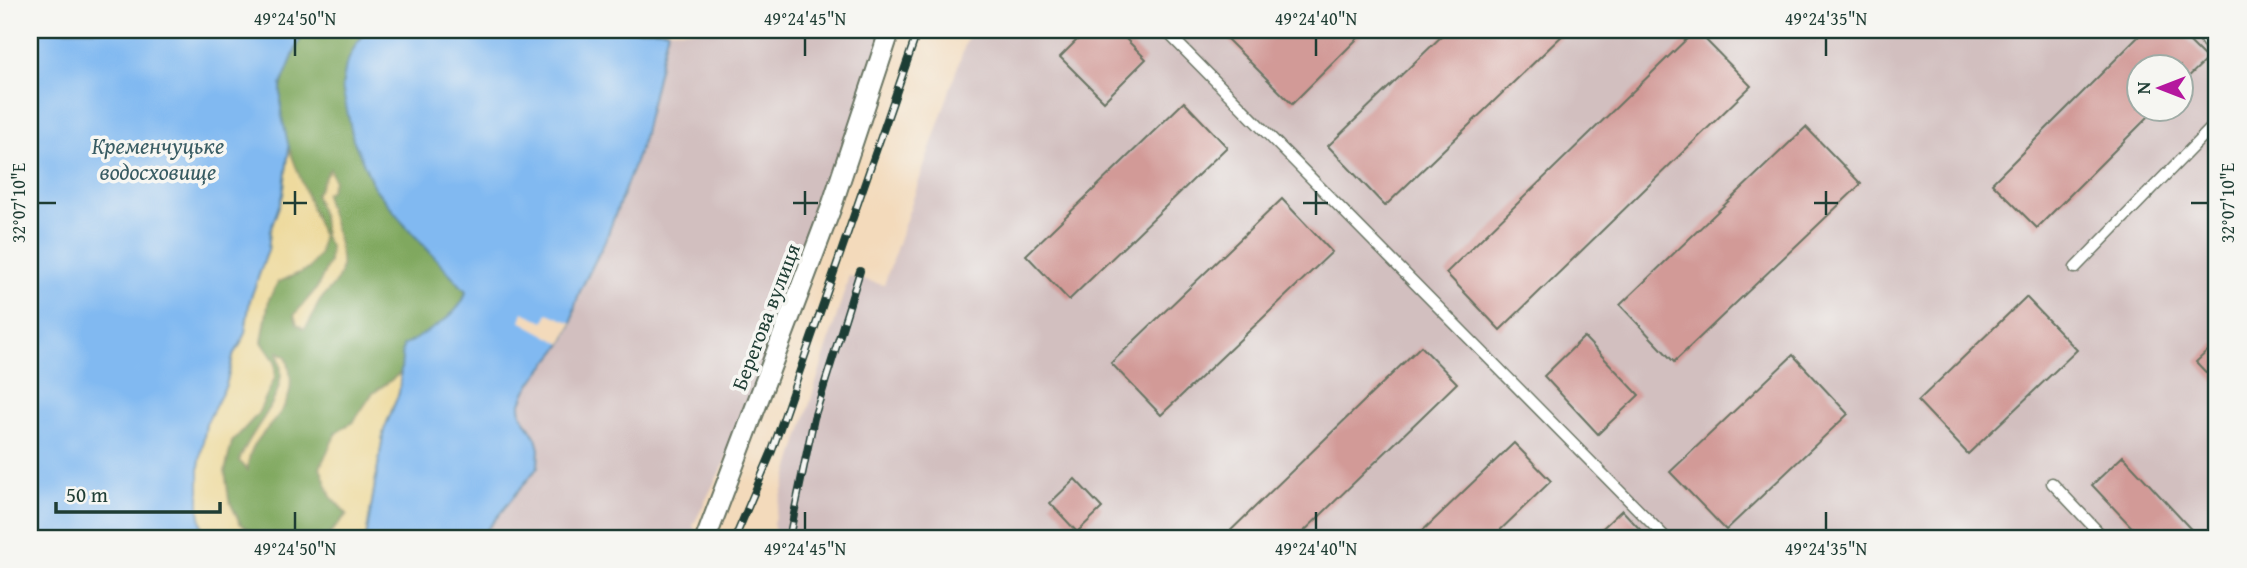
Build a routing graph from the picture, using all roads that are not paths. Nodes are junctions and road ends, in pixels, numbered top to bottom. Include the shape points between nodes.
1 (890, 30) edge
2 (1165, 30) edge
3 (2200, 30) edge
4 (2217, 61) edge
5 (2217, 122) edge
6 (2075, 268) dead end
7 (2052, 483) dead end
8 (706, 538) edge
9 (1667, 538) edge
10 (2104, 538) edge

1 - 8 street, Берегова вулиця via 831,208
2 - 9 lane
3 - 4 lane
5 - 6 lane
7 - 10 lane

